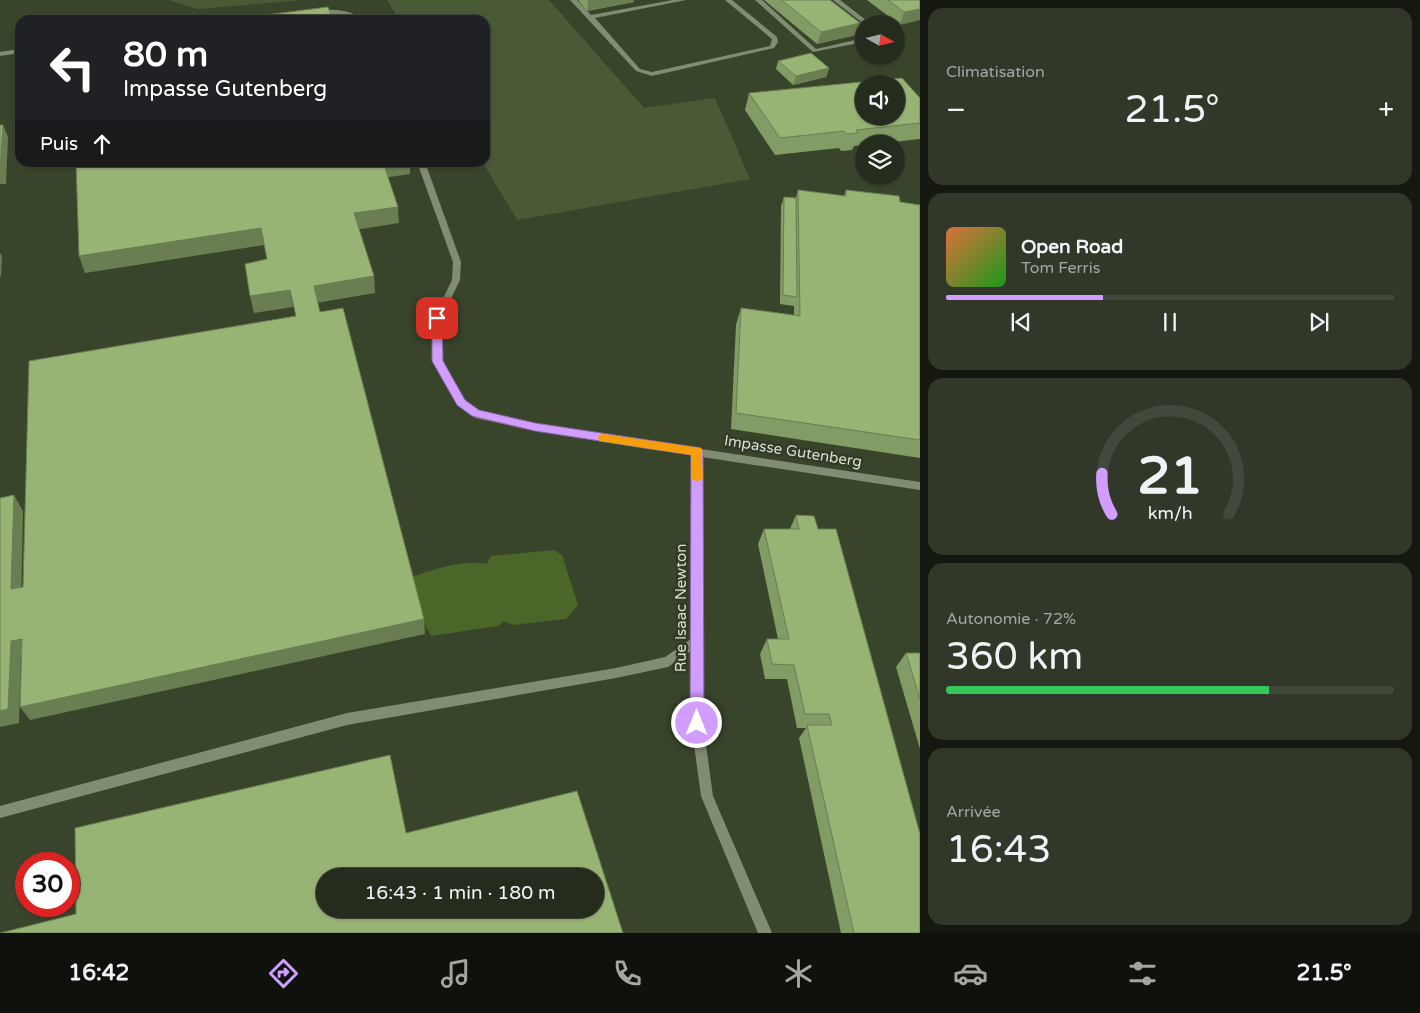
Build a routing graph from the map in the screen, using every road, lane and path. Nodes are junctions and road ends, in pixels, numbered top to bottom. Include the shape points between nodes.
1 (573, 0) edge
2 (683, 0) edge
3 (728, 0) edge
4 (758, 0) edge
5 (836, 0) edge
6 (309, 14) edge
7 (351, 15) edge
8 (856, 15) edge
9 (590, 17) junction
10 (855, 42) edge
11 (15, 52) edge
12 (0, 54) edge
13 (423, 167) edge
14 (697, 451) junction
15 (920, 486) edge
16 (697, 640) junction
17 (0, 812) edge
18 (765, 933) edge

1 - 9 street
2 - 9 street
3 - 9 street via 775,38 772,47 645,73 638,70
4 - 10 street via 815,50
5 - 8 street
6 - 7 street via 328,11
11 - 12 street
13 - 14 street, Impasse Gutenberg via 457,262 456,280 437,318 438,361 461,402 475,414
14 - 15 street, Impasse Gutenberg
14 - 16 street, Rue Isaac Newton
16 - 17 street via 668,662 616,674 347,720
16 - 18 street, Rue Isaac Newton via 697,723 707,796

